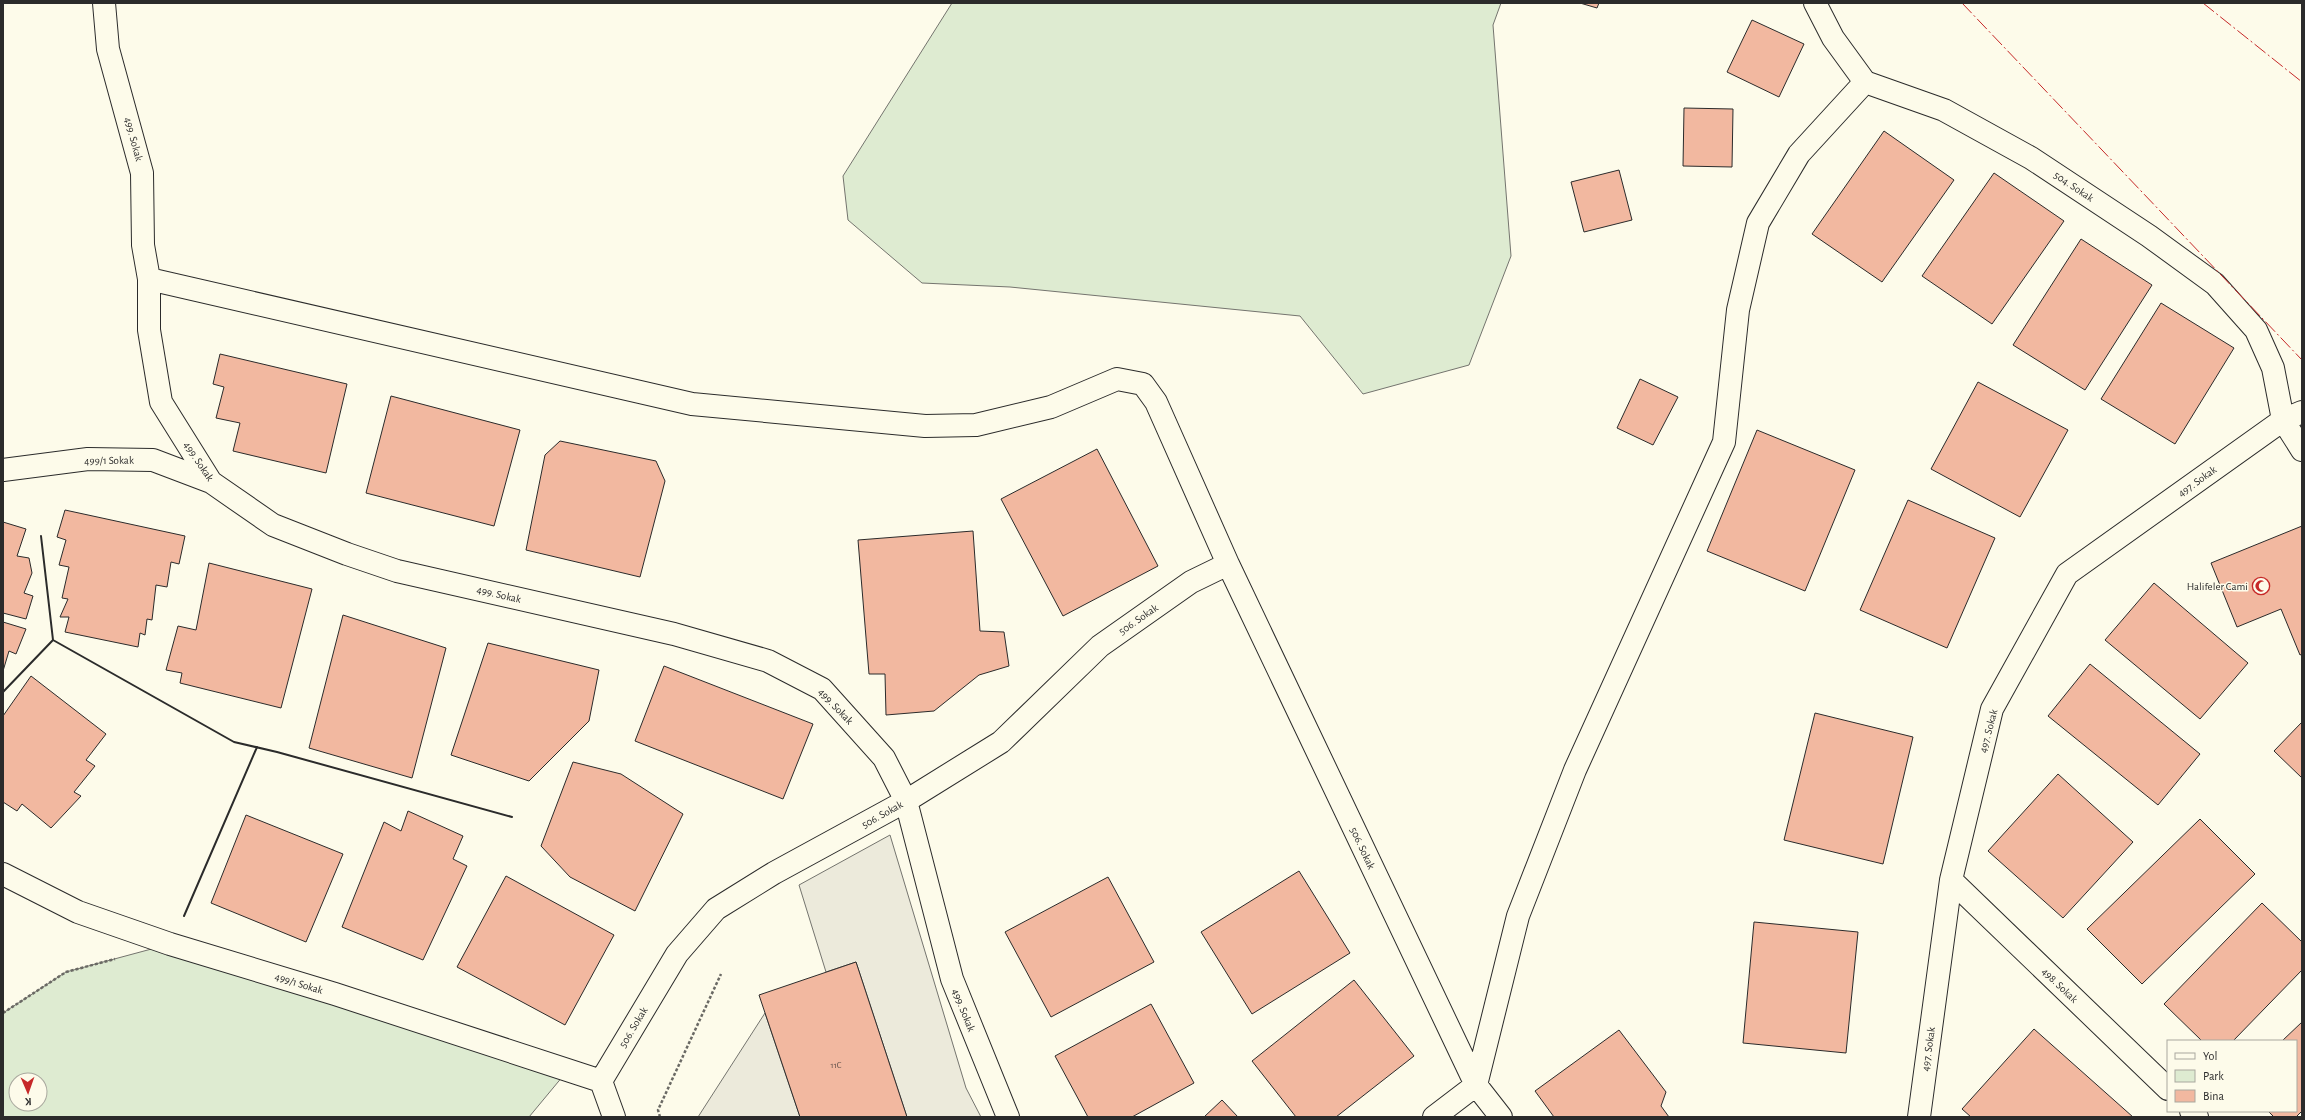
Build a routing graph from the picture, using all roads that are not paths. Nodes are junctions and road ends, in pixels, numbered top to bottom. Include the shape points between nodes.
1 (104, 3) edge
2 (1815, 3) edge
3 (1865, 82) junction
4 (149, 279) junction
5 (2292, 416) edge
6 (2302, 450) edge
7 (3, 470) edge
8 (211, 482) junction
9 (1228, 564) junction
10 (906, 801) junction
11 (3, 874) edge
12 (1951, 880) junction
13 (601, 1081) junction
14 (1476, 1085) junction
15 (2167, 1088) edge
16 (614, 1117) edge
17 (1008, 1117) edge
18 (1434, 1117) edge
19 (1501, 1117) edge
20 (1919, 1117) edge

1 - 4 street, 499. Sokak via 108,49 142,173 143,246
2 - 3 street via 1833,38
3 - 5 street, 504. Sokak via 1944,110 2031,158 2149,236 2215,284 2256,330
3 - 14 street via 1799,154 1758,223 1738,310 1724,442 1575,770 1518,916
4 - 8 street, 499. Sokak via 149,330 161,402
4 - 9 street via 692,404 925,426 976,425 1051,407 1117,379 1143,384 1156,402
5 - 6 street
5 - 12 street, 497. Sokak via 2067,574 1992,709
7 - 8 street, 499/1 Sokak via 88,459 153,460
8 - 10 street, 499. Sokak via 273,525 390,568 674,634 768,661 822,689 884,758
9 - 10 street, 506. Sokak via 1191,582 1100,646 1000,742
9 - 14 street, 506. Sokak
10 - 13 street, 506. Sokak via 774,873 716,910 676,954
10 - 17 street, 499. Sokak via 952,979
11 - 13 street, 499/1 Sokak via 78,912 170,944 335,994
12 - 15 street, 498. Sokak
12 - 20 street, 497. Sokak
13 - 16 street
14 - 18 street
14 - 19 street, 506. Sokak

